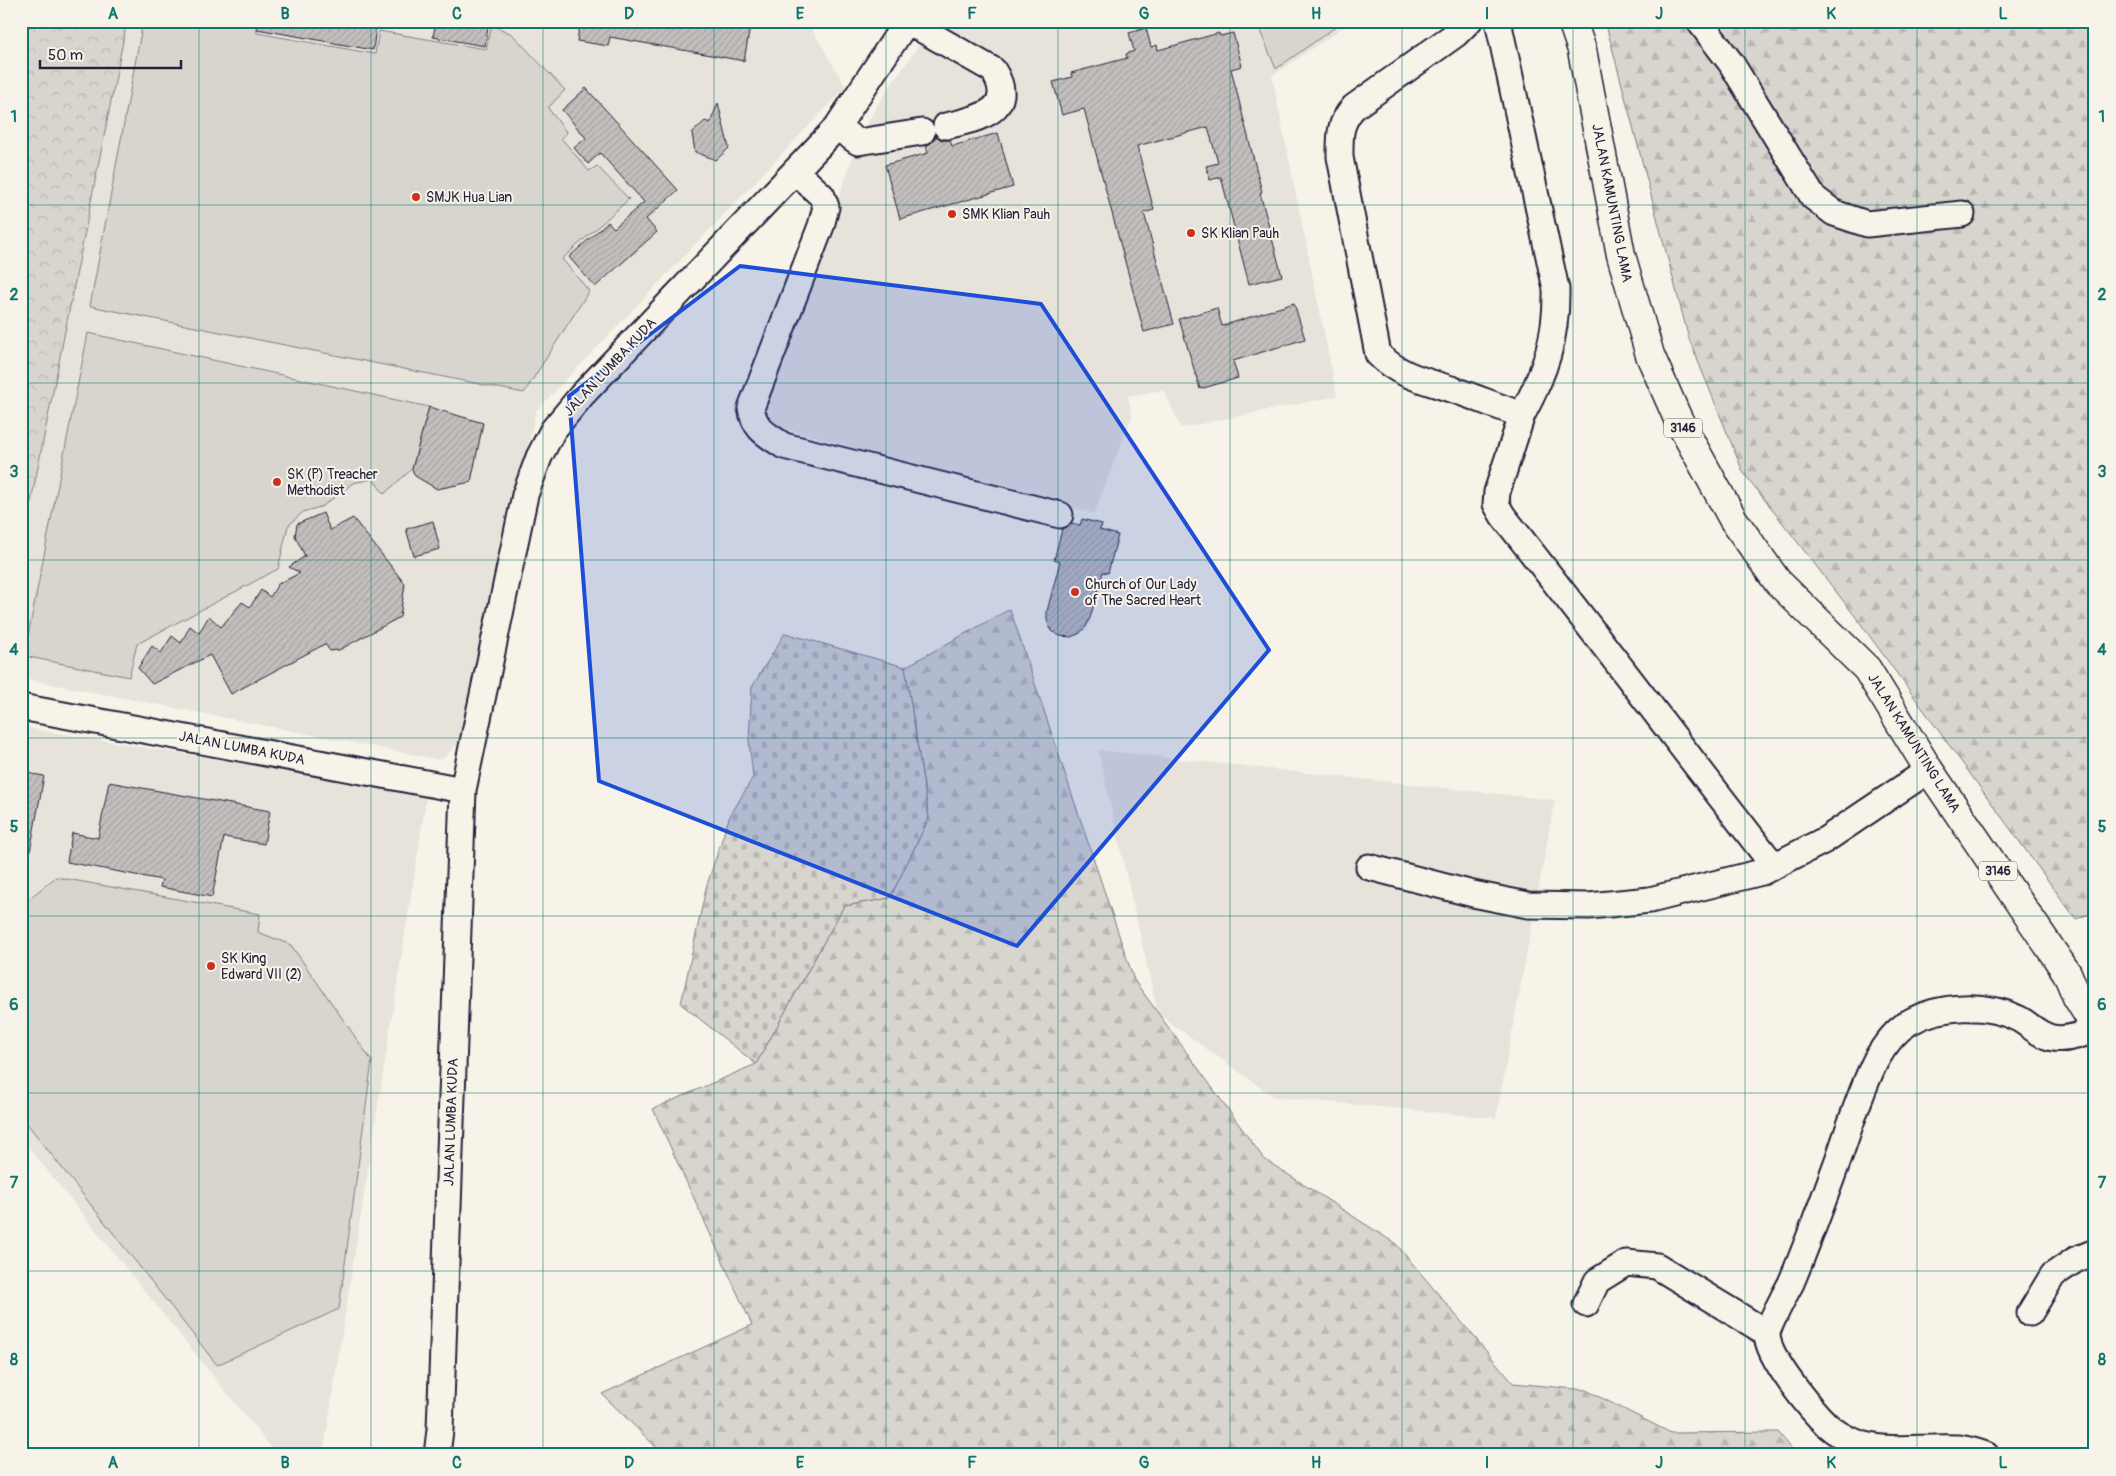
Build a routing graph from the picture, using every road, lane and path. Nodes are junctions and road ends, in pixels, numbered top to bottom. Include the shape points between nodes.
1 (907, 21) edge
2 (1469, 21) edge
3 (1498, 21) edge
4 (1572, 21) edge
5 (1699, 21) edge
6 (946, 126) dead end
7 (837, 127) junction
8 (922, 132) dead end
9 (795, 172) junction
10 (1962, 214) dead end
11 (1522, 415) junction
12 (1060, 515) dead end
13 (21, 706) edge
14 (1929, 770) junction
15 (463, 790) junction
16 (1774, 866) junction
17 (1369, 867) dead end
18 (2067, 973) junction
19 (2095, 1005) edge
20 (2095, 1027) edge
21 (2095, 1252) edge
22 (1586, 1304) dead end
23 (2030, 1313) dead end
24 (1767, 1333) junction
25 (440, 1430) junction
26 (437, 1455) edge
27 (450, 1455) edge
28 (1986, 1455) edge

1 - 6 street via 993,70 998,79 1002,91 1000,103 978,119
1 - 7 street, JALAN LUMBA KUDA
2 - 11 street via 1344,117 1340,157 1378,354 1410,377
3 - 11 street via 1556,289 1552,345
4 - 14 main road, JALAN KAMUNTING LAMA / 3146 via 1582,50 1627,279 1650,355 1678,418 1734,519 1777,581 1867,669
5 - 10 street via 1731,63 1813,197 1834,213 1867,224
7 - 8 street via 858,142
7 - 9 street, JALAN LUMBA KUDA
9 - 12 street via 822,196 826,207 751,408 754,422 784,446
9 - 15 street, JALAN LUMBA KUDA via 553,430 525,495
11 - 16 street via 1496,504
13 - 15 street, JALAN LUMBA KUDA
14 - 16 street via 1825,840
14 - 18 main road, JALAN KAMUNTING LAMA / 3146
15 - 25 street, JALAN LUMBA KUDA
16 - 17 street via 1762,872 1650,900 1589,906 1528,905
18 - 19 main road, JALAN KAMUNTING LAMA / 3146
18 - 20 main road, JALAN KAMUNTING LAMA / 3146
20 - 24 street via 2080,1036 2060,1039 2045,1036 2019,1019 1990,1010 1962,1008 1934,1012 1908,1023 1890,1038 1876,1060 1851,1119 1800,1261
21 - 23 street via 2075,1260 2053,1275
22 - 24 street via 1597,1281 1626,1263 1657,1266
24 - 28 street via 1769,1348 1801,1397 1828,1426 1850,1441 1878,1448 1960,1448
25 - 26 street, JALAN LUMBA KUDA
25 - 27 street

